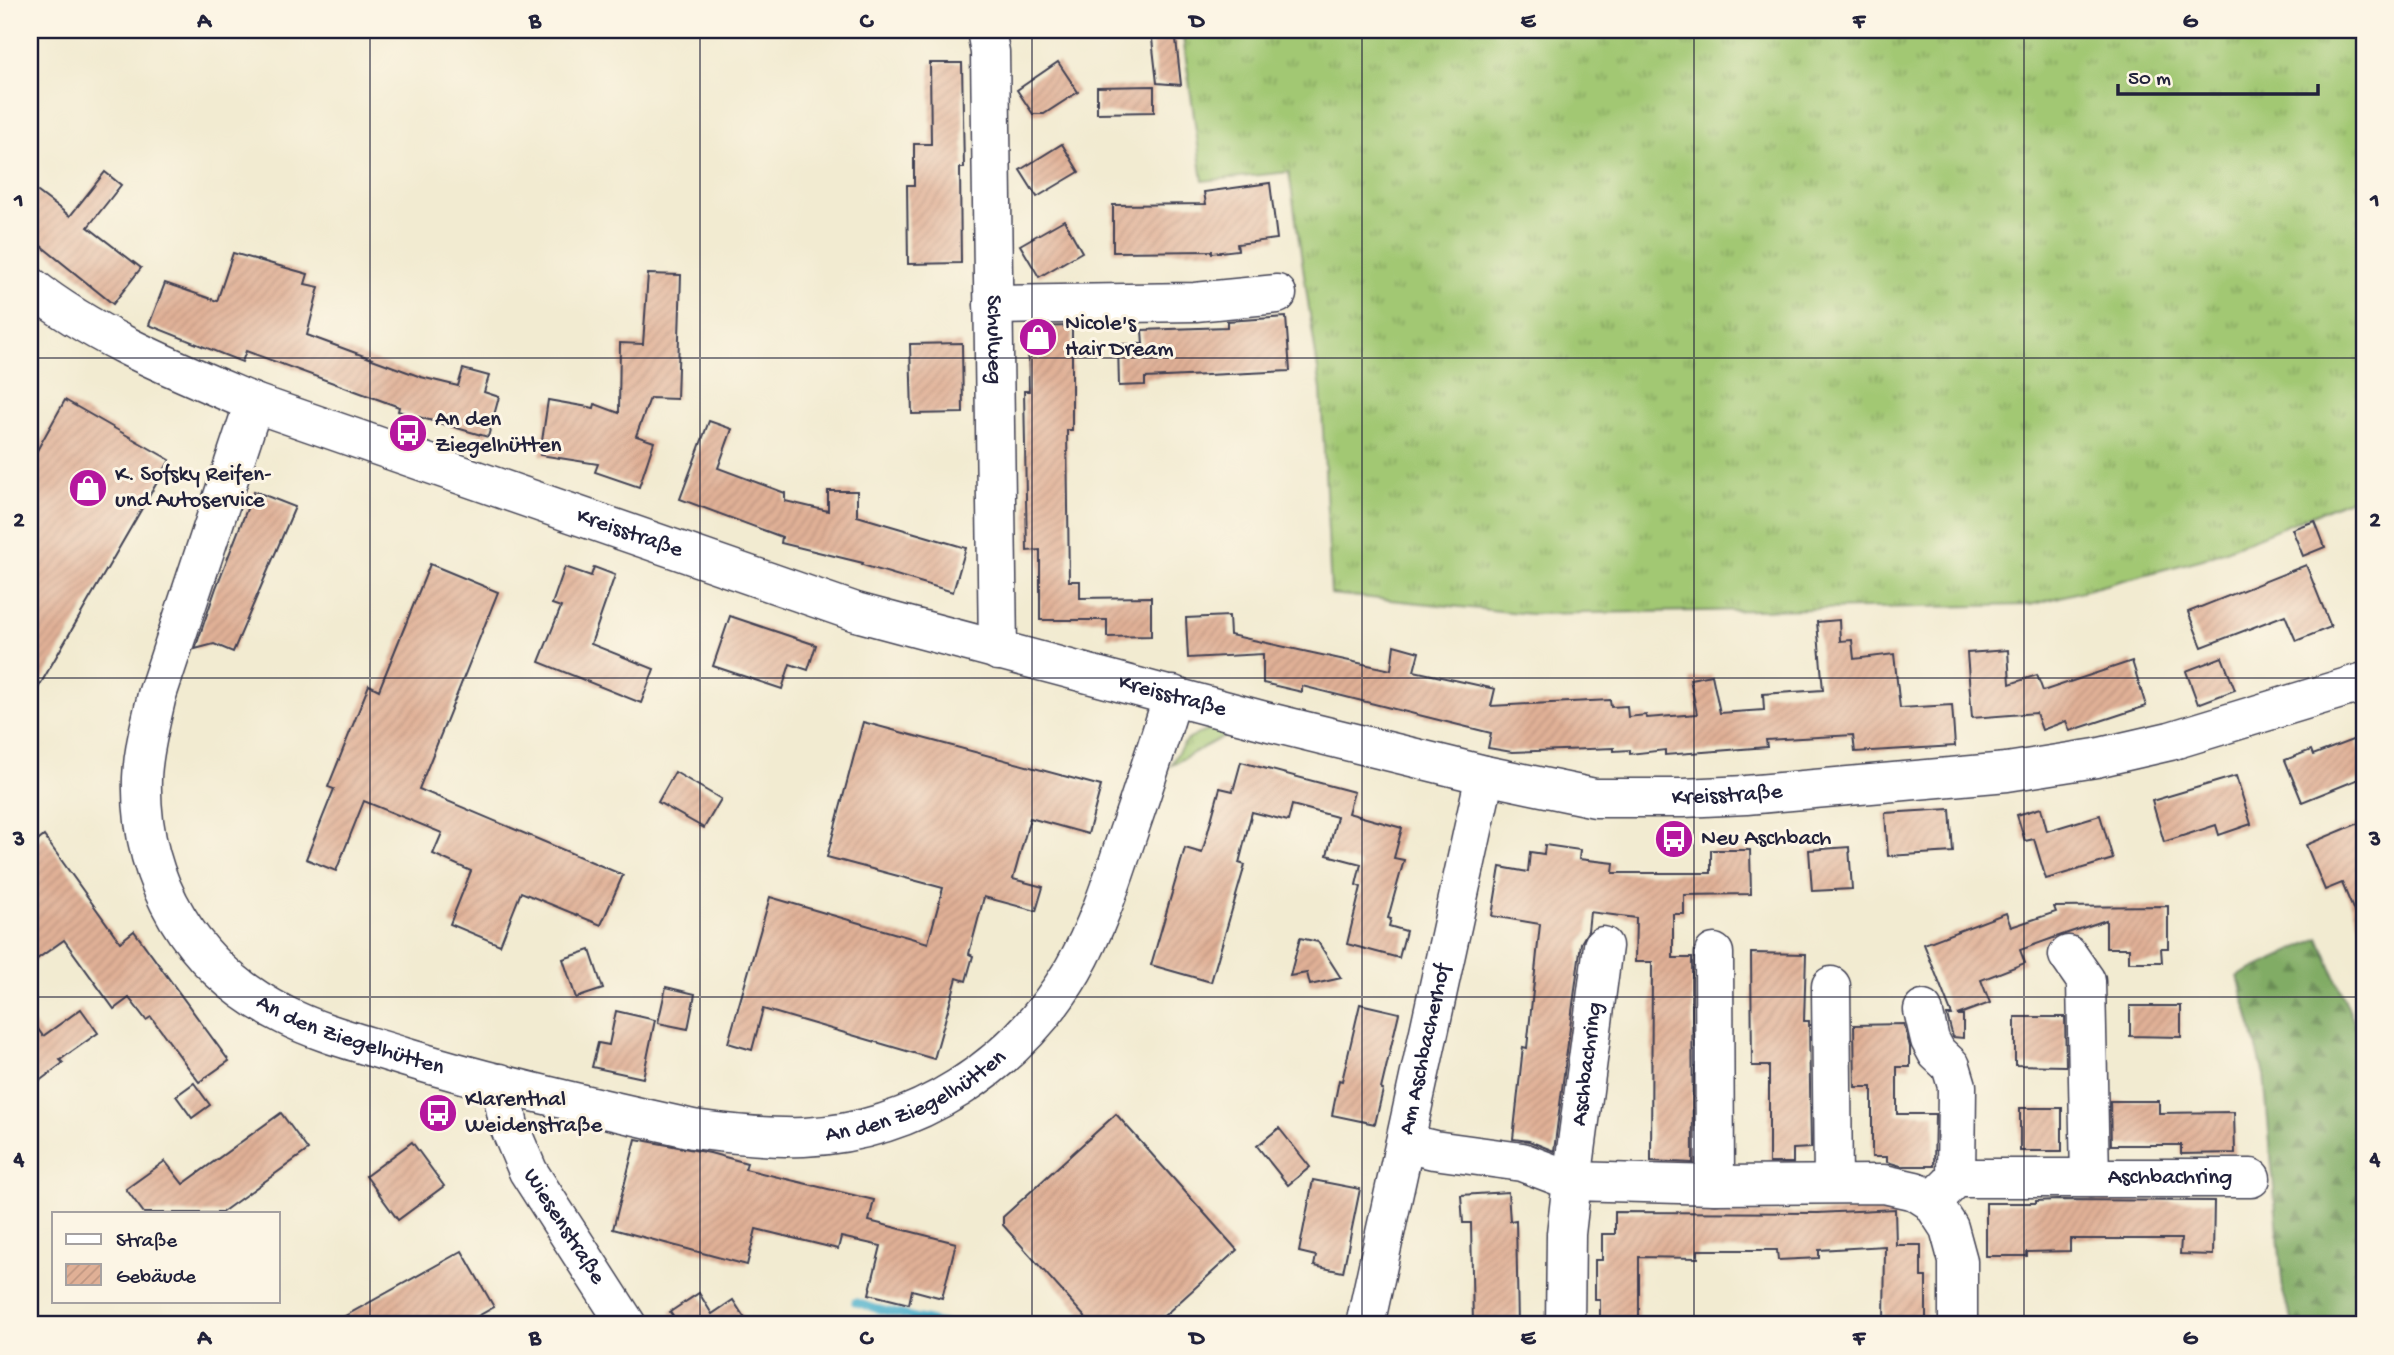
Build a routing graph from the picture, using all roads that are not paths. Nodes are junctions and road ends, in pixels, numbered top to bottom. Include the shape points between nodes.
1 (986, 30) edge
2 (30, 286) edge
3 (1277, 295) dead end
4 (993, 305) junction
5 (254, 403) junction
6 (998, 651) junction
7 (2364, 682) edge
8 (1173, 695) junction
9 (1485, 775) junction
10 (1603, 946) dead end
11 (1714, 953) dead end
12 (2068, 955) dead end
13 (1831, 986) dead end
14 (1923, 1010) dead end
15 (500, 1083) junction
16 (1405, 1143) junction
17 (2090, 1178) junction
18 (2251, 1178) dead end
19 (1572, 1181) junction
20 (1833, 1183) junction
21 (1715, 1185) junction
22 (1944, 1190) junction
23 (627, 1325) edge
24 (1365, 1325) edge
25 (1565, 1325) edge
26 (1958, 1325) edge

1 - 4 street, Schulweg
2 - 5 street, Kreisstraße via 53,304 163,364
3 - 4 street via 1195,302
4 - 6 street, Schulweg
5 - 6 street, Kreisstraße via 856,612
5 - 15 street, An den Ziegelhütten via 148,734 142,778 151,863 181,925 201,953 254,999 323,1031
6 - 8 street, Kreisstraße
7 - 9 street, Kreisstraße via 2170,741 2007,772 1683,798 1595,798
8 - 9 street, Kreisstraße
8 - 15 street, An den Ziegelhütten via 1116,869 1074,968 1013,1046 930,1106 892,1121 839,1133 772,1137 693,1129
9 - 16 street, Am Aschbacherhof
10 - 19 street, Aschbachring
11 - 21 street
12 - 17 street, Aschbachring via 2086,981
13 - 20 street
14 - 22 street via 1930,1040 1951,1066 1957,1086
15 - 23 street, Wiesenstraße via 509,1126 528,1171
16 - 19 street, Aschbachring via 1522,1162
16 - 24 street, Am Aschbacherhof
17 - 18 street, Aschbachring
17 - 22 street, Aschbachring
19 - 21 street, Aschbachring
19 - 25 street, Aschbachring
20 - 21 street, Aschbachring
20 - 22 street, Aschbachring
22 - 26 street via 1958,1261

